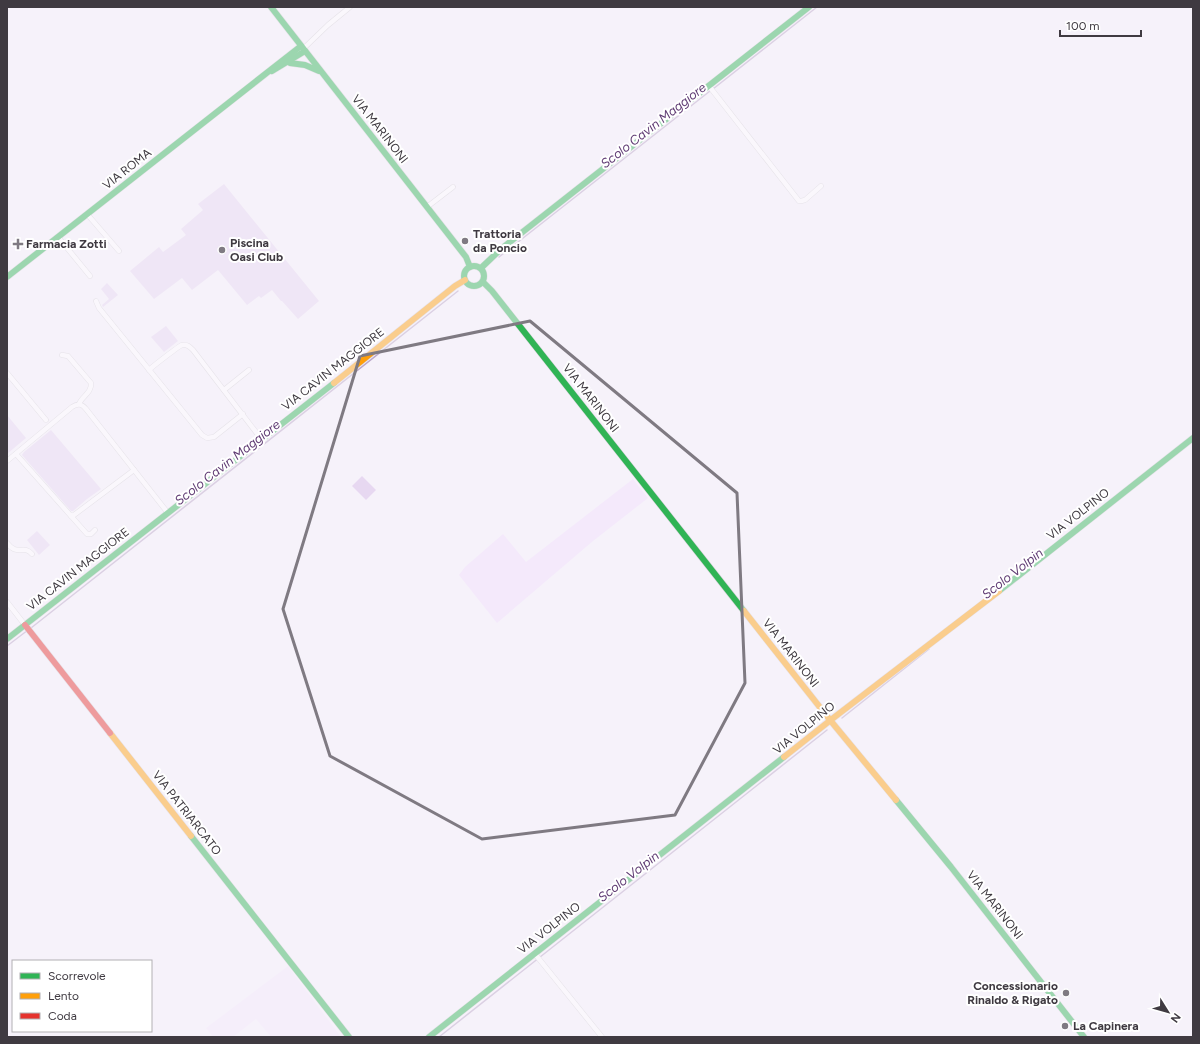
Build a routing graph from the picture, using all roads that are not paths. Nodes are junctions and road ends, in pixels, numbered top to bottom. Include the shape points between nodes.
1 (270, 7) edge
2 (350, 7) edge
3 (810, 7) edge
4 (303, 49) junction
5 (288, 62) junction
6 (322, 73) junction
7 (260, 78) junction
8 (711, 89) junction
9 (821, 186) dead end
10 (453, 187) dead end
11 (427, 208) junction
12 (87, 214) junction
13 (58, 237) junction
14 (119, 251) dead end
15 (470, 266) junction
16 (481, 268) junction
17 (90, 276) dead end
18 (7, 277) edge
19 (465, 280) junction
20 (483, 282) junction
21 (96, 302) dead end
22 (62, 355) dead end
23 (148, 370) junction
24 (249, 370) dead end
25 (7, 373) edge
26 (224, 390) junction
27 (80, 404) junction
28 (243, 414) junction
29 (46, 420) dead end
30 (1193, 438) edge
31 (262, 440) junction
32 (16, 454) junction
33 (7, 461) edge
34 (134, 470) junction
35 (168, 513) junction
36 (71, 516) junction
37 (95, 530) dead end
38 (7, 543) edge
39 (32, 554) dead end
40 (7, 602) edge
41 (28, 628) junction
42 (7, 639) edge
43 (830, 720) junction
44 (537, 957) junction
45 (349, 1037) edge
46 (429, 1037) edge
47 (602, 1037) edge
48 (1084, 1037) edge

1 - 4 street, VIA MARINONI
2 - 4 street
3 - 8 street
4 - 5 street
4 - 6 street, VIA MARINONI
4 - 7 street
5 - 6 street via 305,64
5 - 7 street
6 - 11 street, VIA MARINONI
7 - 12 street, VIA ROMA
8 - 9 street via 799,201 805,200
8 - 16 street
10 - 11 street
11 - 15 street, VIA MARINONI via 466,257
12 - 13 street, VIA ROMA
12 - 14 street
13 - 17 street
13 - 18 street, VIA ROMA
15 - 16 street
15 - 19 street via 464,274
16 - 20 street via 484,274
19 - 20 street via 474,286
19 - 31 street, VIA CAVIN MAGGIORE
20 - 43 street, VIA MARINONI
21 - 23 street
22 - 27 street via 68,356 91,383 90,390
23 - 26 street via 178,346 185,345 193,350
23 - 28 street via 205,437 217,435
24 - 26 street
25 - 29 street
26 - 28 street
27 - 32 street via 72,407
27 - 34 street
28 - 31 street
30 - 43 street, VIA VOLPINO via 975,610
31 - 35 street, VIA CAVIN MAGGIORE
32 - 33 street
32 - 36 street
34 - 35 street
34 - 36 street
35 - 41 street, VIA CAVIN MAGGIORE
36 - 37 street via 87,534
38 - 39 street via 14,550 26,549
40 - 41 street, VIA PATRIARCATO
41 - 42 street, VIA CAVIN MAGGIORE
41 - 45 street, VIA PATRIARCATO
43 - 44 street, VIA VOLPINO
43 - 48 street, VIA MARINONI via 955,871
44 - 46 street, VIA VOLPINO
44 - 47 street

